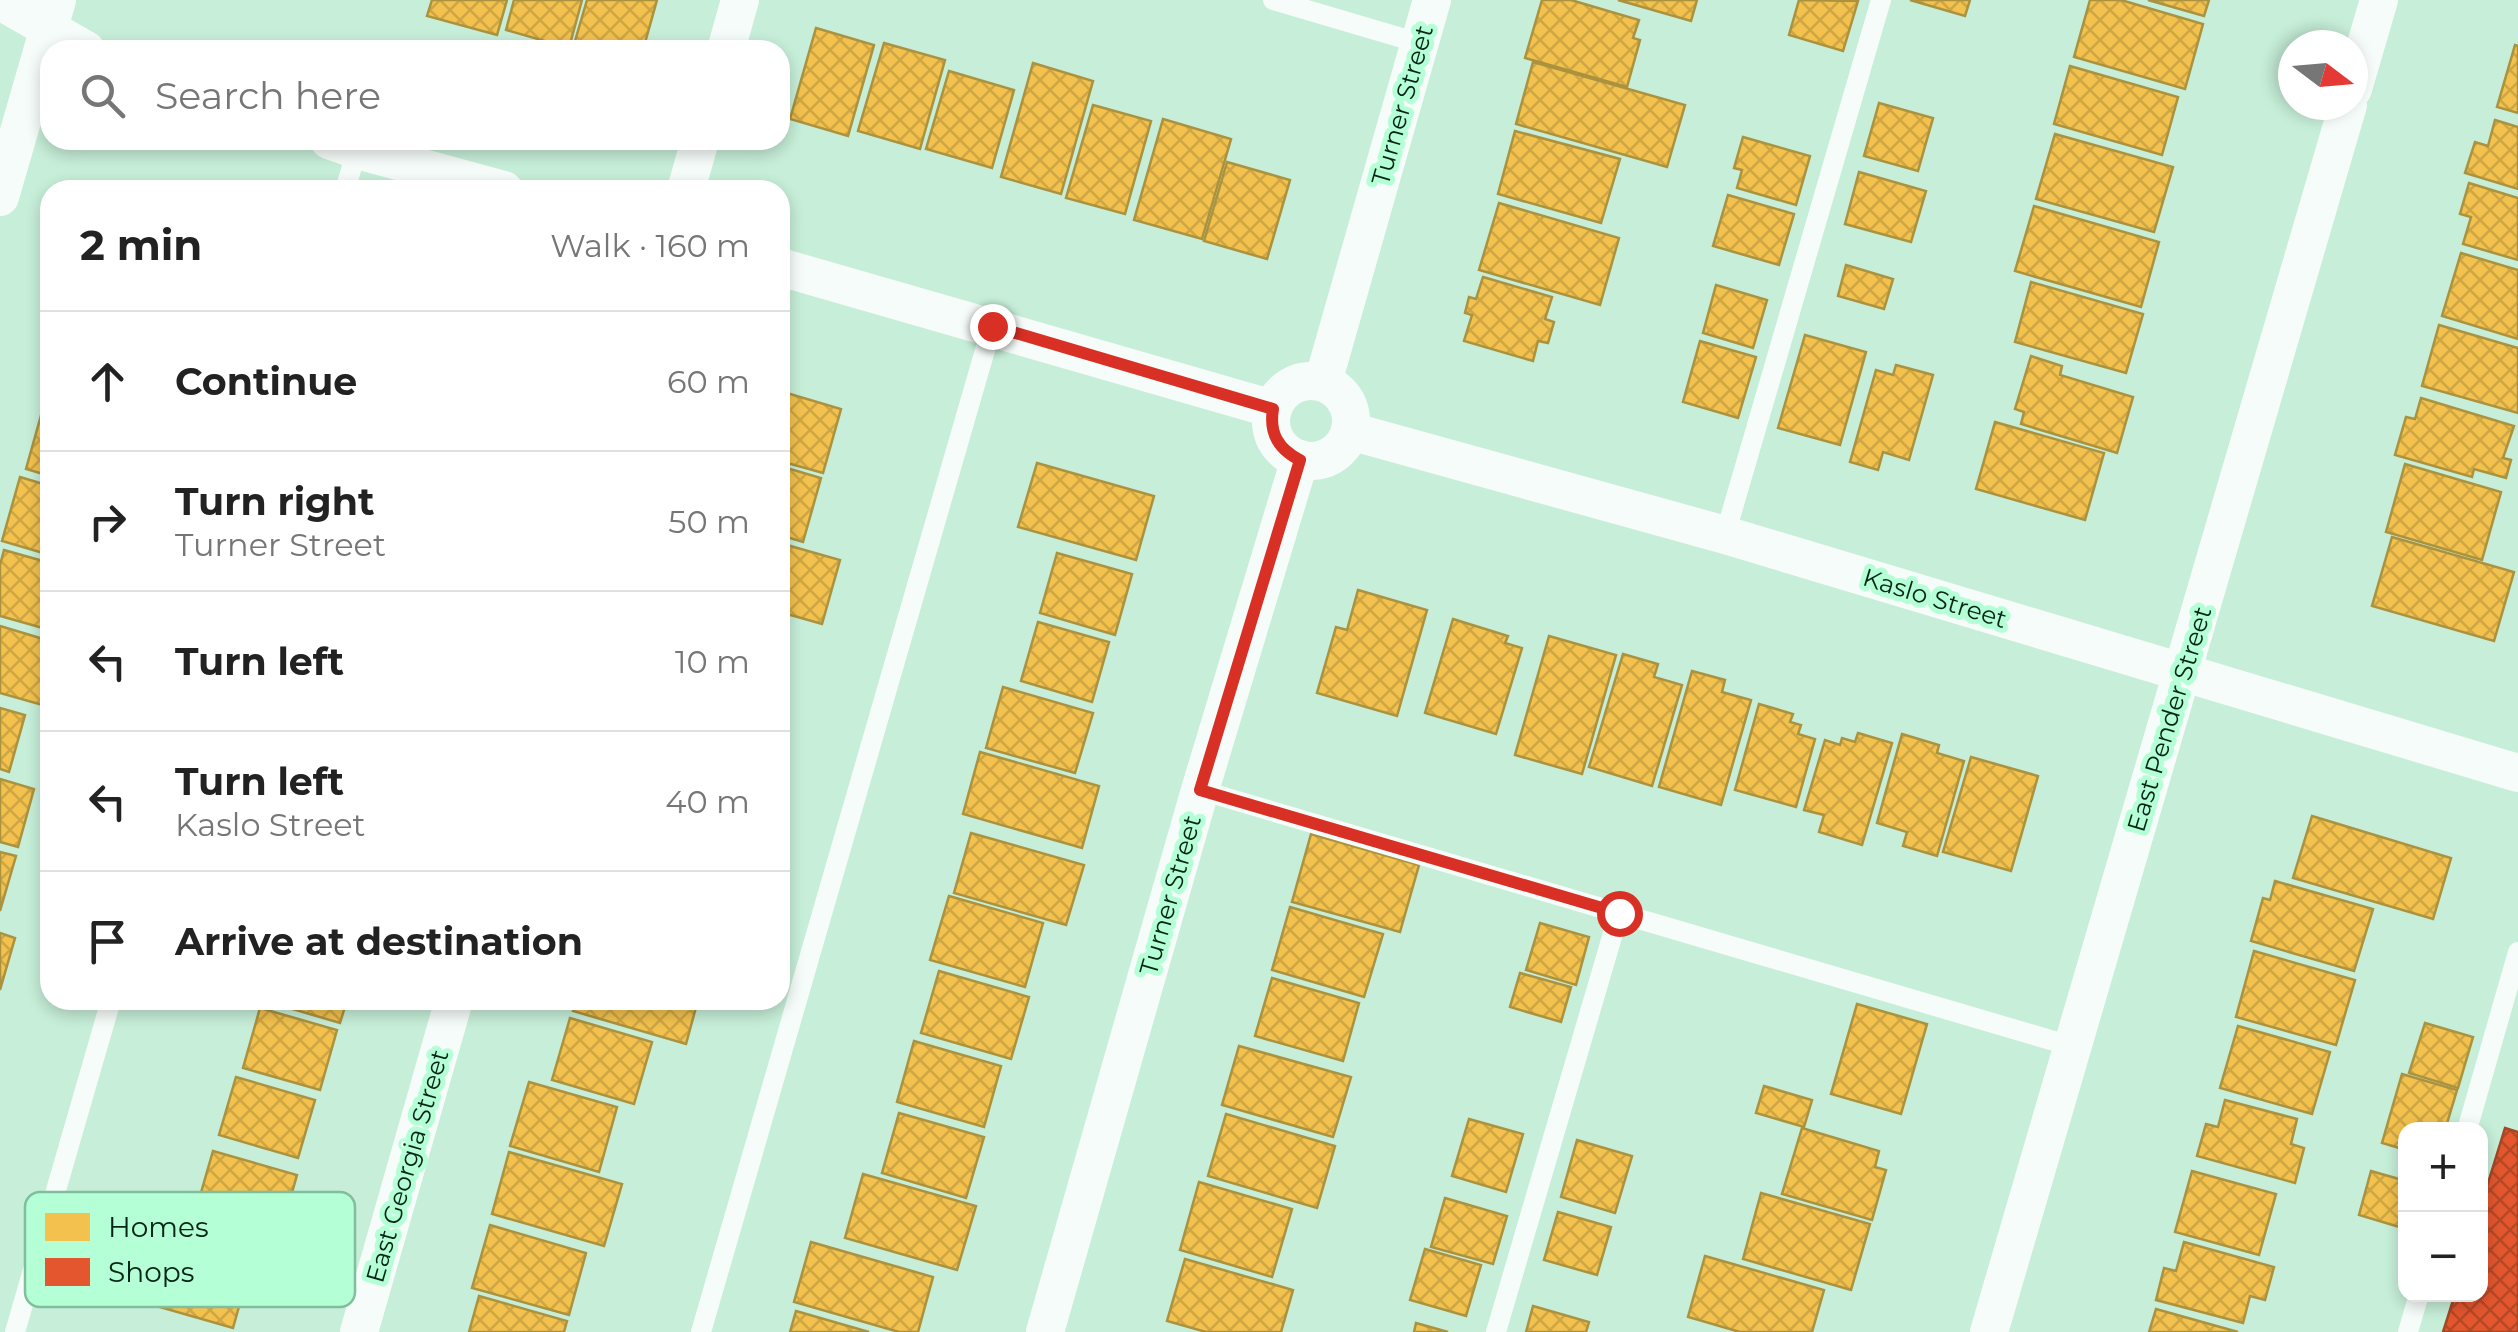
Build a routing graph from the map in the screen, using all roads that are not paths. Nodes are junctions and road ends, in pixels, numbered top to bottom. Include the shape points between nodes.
1 (740, 0) edge
2 (1274, 0) edge
3 (1432, 0) edge
4 (1880, 0) edge
5 (2379, 0) edge
6 (0, 1) edge
7 (53, 14) edge
8 (2368, 38) edge
9 (45, 40) edge
10 (77, 40) edge
11 (729, 40) edge
12 (1420, 42) junction
13 (40, 59) edge
14 (2344, 120) edge
15 (343, 150) edge
16 (361, 150) edge
17 (697, 150) edge
18 (345, 180) edge
19 (468, 180) edge
20 (689, 180) edge
21 (0, 197) edge
22 (790, 270) edge
23 (992, 326) junction
24 (1323, 382) junction
25 (1273, 409) junction
26 (1350, 432) junction
27 (1300, 460) junction
28 (1726, 535) junction
29 (2183, 672) junction
30 (2518, 773) edge
31 (1200, 790) junction
32 (1619, 913) junction
33 (2518, 952) edge
34 (108, 1010) edge
35 (451, 1010) edge
36 (2071, 1046) junction
37 (2469, 1122) edge
38 (55, 1192) edge
39 (25, 1297) edge
40 (2417, 1302) edge
41 (15, 1332) edge
42 (359, 1332) edge
43 (701, 1332) edge
44 (1046, 1332) edge
45 (1496, 1332) edge
46 (1989, 1332) edge
47 (2408, 1332) edge

1 - 11 street
2 - 12 lane
3 - 12 street, Turner Street
4 - 28 lane
5 - 8 street
6 - 7 street
7 - 9 street
7 - 10 street
12 - 24 street, Turner Street
13 - 21 street
14 - 29 street, East Pender Street
15 - 18 lane
16 - 19 street
17 - 20 street
22 - 23 street
23 - 25 street
23 - 43 lane
24 - 25 street via 1298,383
24 - 26 street via 1343,396
25 - 27 street via 1274,434
26 - 27 street via 1326,458
26 - 28 street, Kaslo Street
27 - 31 street, Turner Street
28 - 29 street, Kaslo Street
29 - 30 street, Kaslo Street
29 - 36 street, East Pender Street
31 - 32 lane
31 - 44 street, Turner Street
32 - 36 lane
32 - 45 lane
33 - 37 lane
34 - 38 lane
35 - 42 street, East Georgia Street
36 - 46 street, East Pender Street
39 - 41 lane
40 - 47 lane

